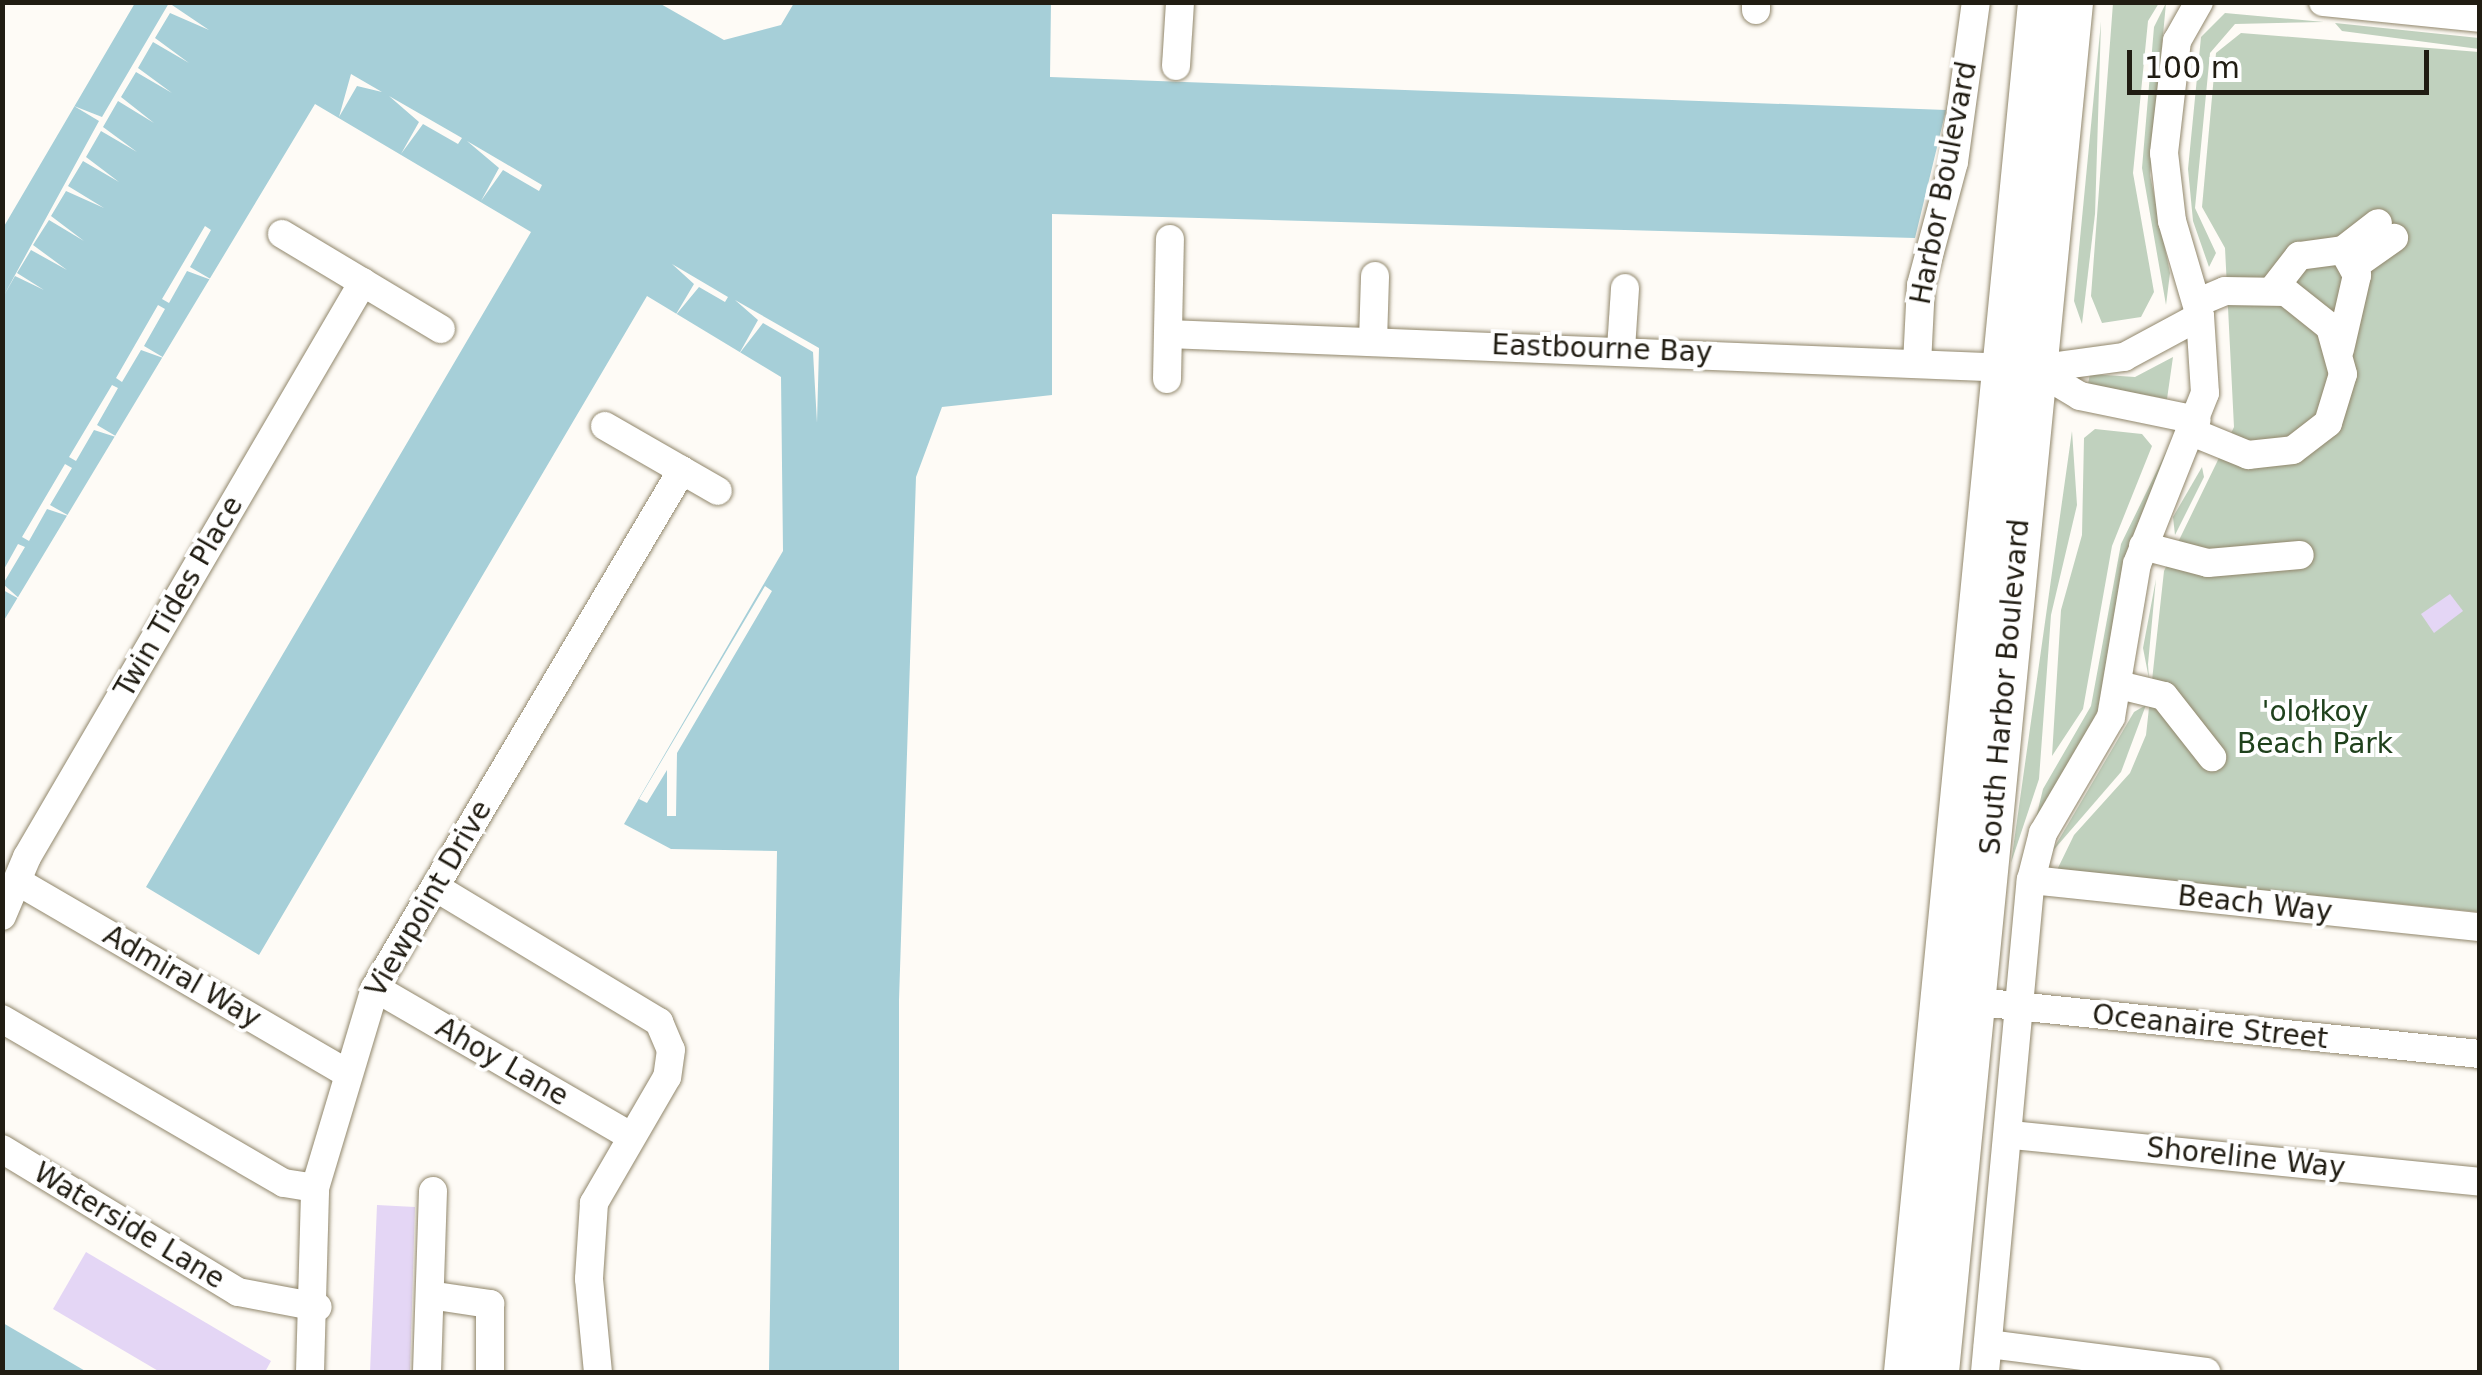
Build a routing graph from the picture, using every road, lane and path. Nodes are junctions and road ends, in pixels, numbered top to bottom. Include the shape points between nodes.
1 (1180, 2) edge
2 (1976, 2) edge
3 (2037, 2) edge
4 (2074, 2) edge
5 (2199, 2) edge
6 (2326, 3) edge
7 (2480, 18) edge
8 (1176, 66) dead end
9 (2386, 231) dead end
10 (282, 234) dead end
11 (1170, 239) dead end
12 (2349, 258) junction
13 (1375, 276) dead end
14 (363, 282) junction
15 (1625, 288) dead end
16 (2274, 288) junction
17 (2198, 310) junction
18 (441, 330) dead end
19 (1168, 334) junction
20 (1374, 340) junction
21 (1621, 349) junction
22 (2340, 349) junction
23 (1916, 364) junction
24 (2017, 366) junction
25 (1168, 379) dead end
26 (605, 426) dead end
27 (2194, 426) junction
28 (682, 470) junction
29 (718, 491) dead end
30 (2142, 546) junction
31 (2300, 556) dead end
32 (2118, 684) junction
33 (2212, 757) dead end
34 (2031, 880) junction
35 (22, 884) junction
36 (435, 888) junction
37 (2, 916) edge
38 (2480, 926) edge
39 (375, 988) junction
40 (1958, 1000) junction
41 (2022, 1007) junction
42 (2, 1018) edge
43 (2480, 1054) edge
44 (343, 1071) junction
45 (2012, 1135) junction
46 (630, 1136) junction
47 (2, 1149) edge
48 (2480, 1182) edge
49 (315, 1188) junction
50 (433, 1192) dead end
51 (436, 1296) junction
52 (318, 1307) junction
53 (1986, 1358) edge
54 (310, 1372) edge
55 (427, 1372) edge
56 (490, 1372) edge
57 (598, 1372) edge
58 (1903, 1372) edge
59 (1940, 1372) edge
60 (2206, 1372) edge

1 - 8 street
2 - 23 street, Harbor Boulevard via 1954,162 1921,286
3 - 24 main road, South Harbor Boulevard
4 - 24 main road, South Harbor Boulevard
5 - 17 street via 2177,41 2164,152 2172,221
6 - 7 street
9 - 12 street
10 - 14 street
11 - 19 street
12 - 16 street via 2299,256
12 - 22 street
13 - 20 street
14 - 18 street
14 - 35 street, Twin Tides Place via 27,857
15 - 21 street
16 - 17 street
16 - 22 street via 2307,305
17 - 24 street, Eastbourne Bay via 2124,357
17 - 27 street via 2205,392
19 - 20 street, Eastbourne Bay
19 - 25 street
20 - 21 street, Eastbourne Bay
21 - 23 street, Eastbourne Bay
22 - 27 street via 2340,400 2303,445 2248,455
23 - 24 street, Eastbourne Bay
24 - 27 street via 2080,396
24 - 40 main road, South Harbor Boulevard
26 - 28 street
27 - 30 street
28 - 29 street
28 - 36 street, Viewpoint Drive
30 - 31 street via 2208,563
30 - 32 street
32 - 33 street via 2164,696
32 - 34 street via 2103,732 2043,833
34 - 38 street, Beach Way
34 - 41 street
35 - 37 street, Twin Tides Place
35 - 44 street, Admiral Way
36 - 39 street, Viewpoint Drive
36 - 46 street via 659,1022 671,1050 667,1077
39 - 44 street, Viewpoint Drive
39 - 46 street, Ahoy Lane
40 - 41 street, Oceanaire Street
40 - 58 main road, South Harbor Boulevard
40 - 59 main road, South Harbor Boulevard
41 - 43 street, Oceanaire Street
41 - 45 street
42 - 49 street via 284,1184
44 - 49 street, Viewpoint Drive
45 - 48 street, Shoreline Way
45 - 53 street
46 - 57 street via 594,1203 589,1278
47 - 52 street, Waterside Lane via 238,1292
49 - 52 street, Viewpoint Drive
50 - 51 street
51 - 55 street
51 - 56 street via 490,1304
52 - 54 street, Viewpoint Drive
53 - 60 street

